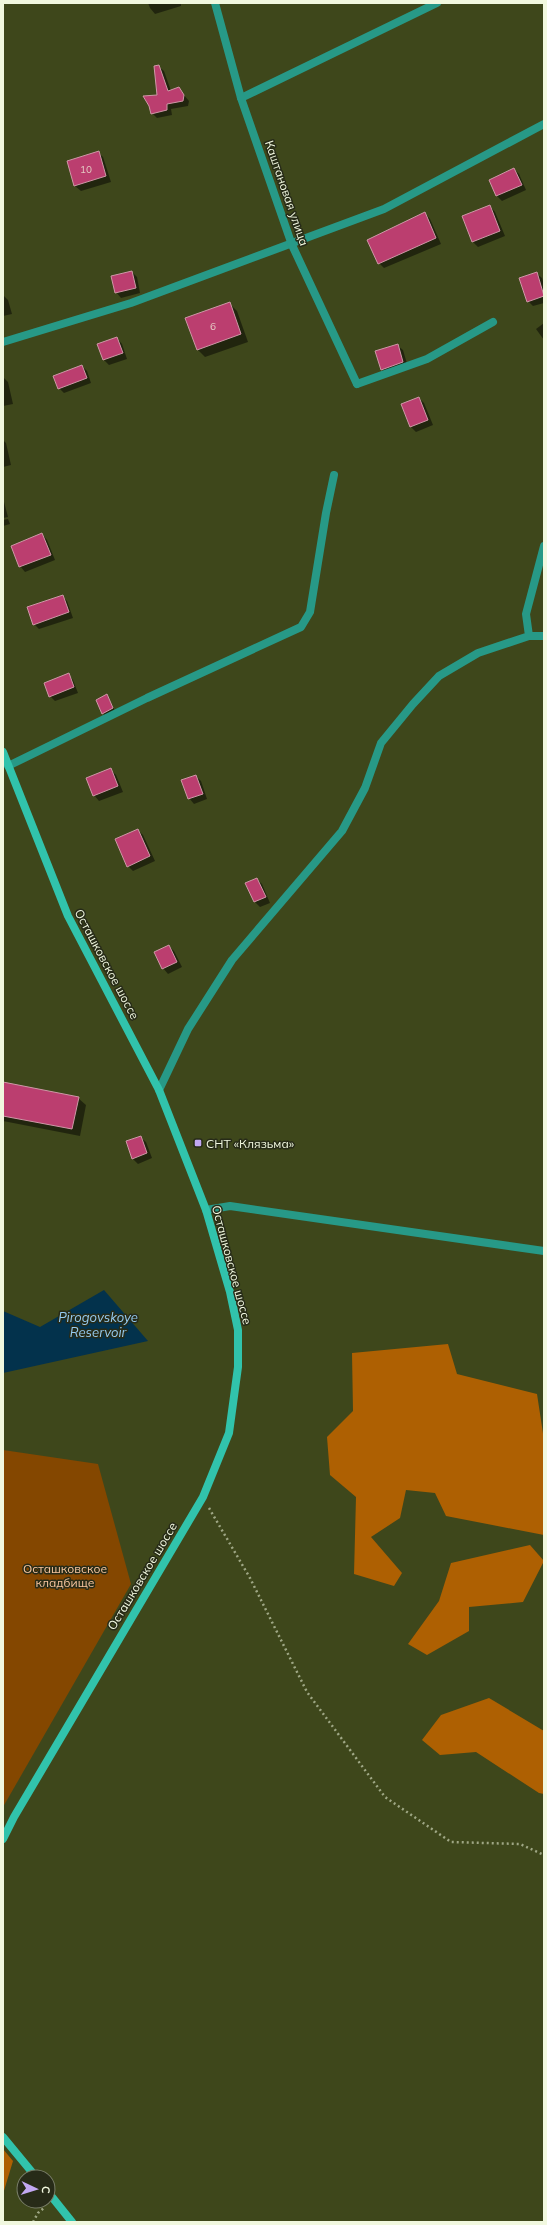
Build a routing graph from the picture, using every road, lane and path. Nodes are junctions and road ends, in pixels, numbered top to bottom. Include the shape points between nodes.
1 (215, 3) edge
2 (437, 3) edge
3 (241, 98) junction
4 (544, 124) edge
5 (292, 245) junction
6 (493, 322) dead end
7 (3, 342) edge
8 (334, 475) dead end
9 (544, 546) edge
10 (529, 636) junction
11 (544, 636) edge
12 (3, 752) edge
13 (8, 766) junction
14 (160, 1090) junction
15 (206, 1210) junction
16 (544, 1251) edge
17 (203, 1497) junction
18 (3, 1839) edge
19 (544, 1855) edge
20 (3, 2137) edge
21 (29, 2169) edge
22 (56, 2201) edge
23 (41, 2209) edge
24 (33, 2222) edge
25 (72, 2222) edge

1 - 3 street, Каштановая улица
2 - 3 street
3 - 5 street, Каштановая улица
4 - 5 street via 384,209
5 - 6 street, Каштановая улица via 357,384 427,359
5 - 7 street via 131,303
8 - 13 street via 310,612 301,627
9 - 10 street via 526,614
10 - 11 street
10 - 14 street via 478,653 439,676 381,743 365,788 342,831 232,960 188,1029
12 - 13 street, Осташковское шоссе
13 - 14 street, Осташковское шоссе via 68,916
14 - 15 street, Осташковское шоссе
15 - 16 street via 230,1206
15 - 17 street, Осташковское шоссе via 230,1292 238,1330 238,1367 229,1433
17 - 18 street, Осташковское шоссе
17 - 19 path via 250,1578 307,1692 385,1797 451,1842 520,1844
20 - 21 street
22 - 25 street
23 - 24 path

